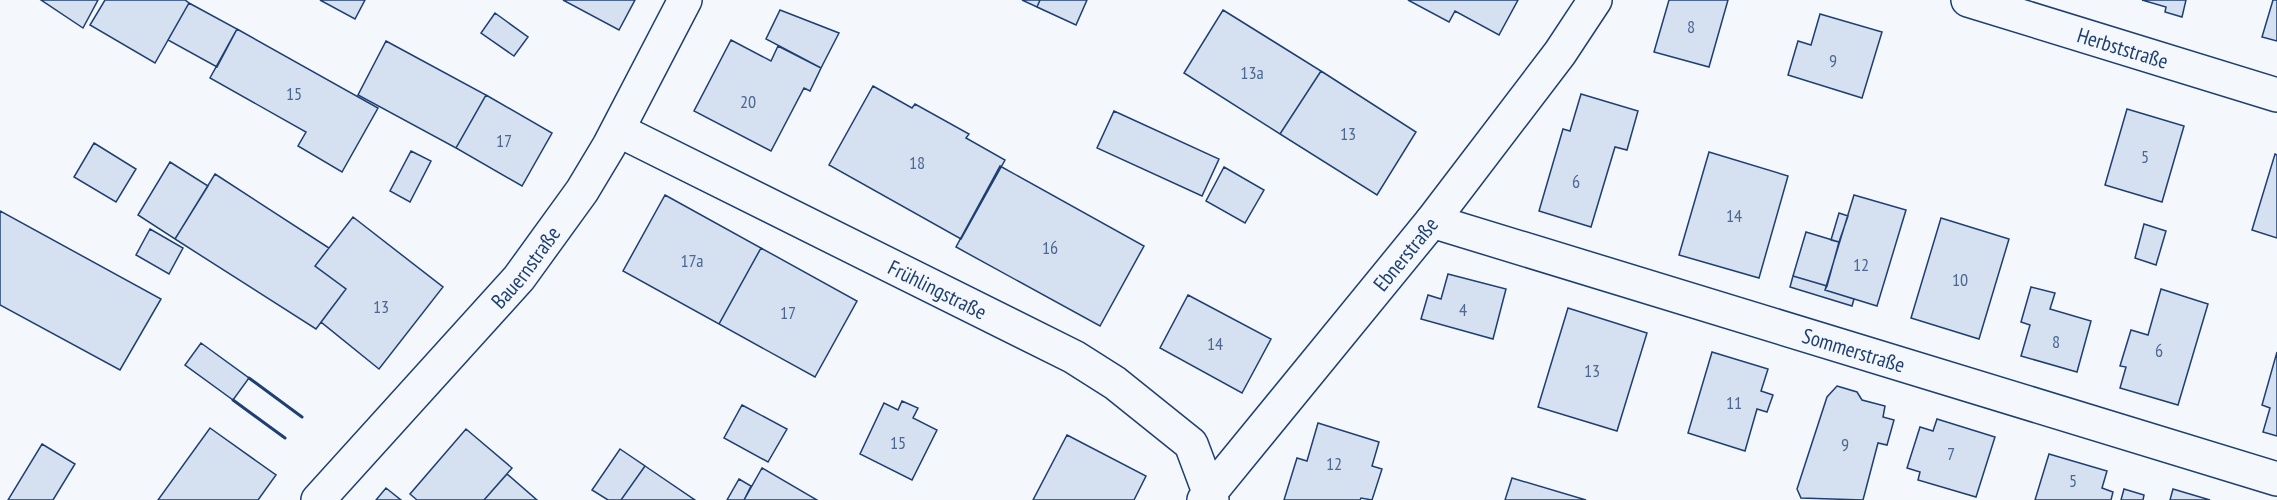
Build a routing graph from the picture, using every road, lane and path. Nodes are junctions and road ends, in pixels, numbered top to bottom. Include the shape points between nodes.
1 (686, 0) edge
2 (1595, 0) edge
3 (1968, 0) edge
4 (2277, 94) edge
5 (618, 130) junction
6 (1432, 221) junction
7 (2277, 479) edge
8 (1209, 497) edge
9 (318, 500) edge

1 - 5 street, Bauernstraße
2 - 6 street, Ebnerstraße via 1560,53
3 - 4 street, Herbststraße
5 - 8 street, Frühlingstraße via 1074,357 1115,383 1191,444
5 - 9 street, Bauernstraße via 582,191 519,278
6 - 7 street, Sommerstraße
6 - 8 street, Ebnerstraße

